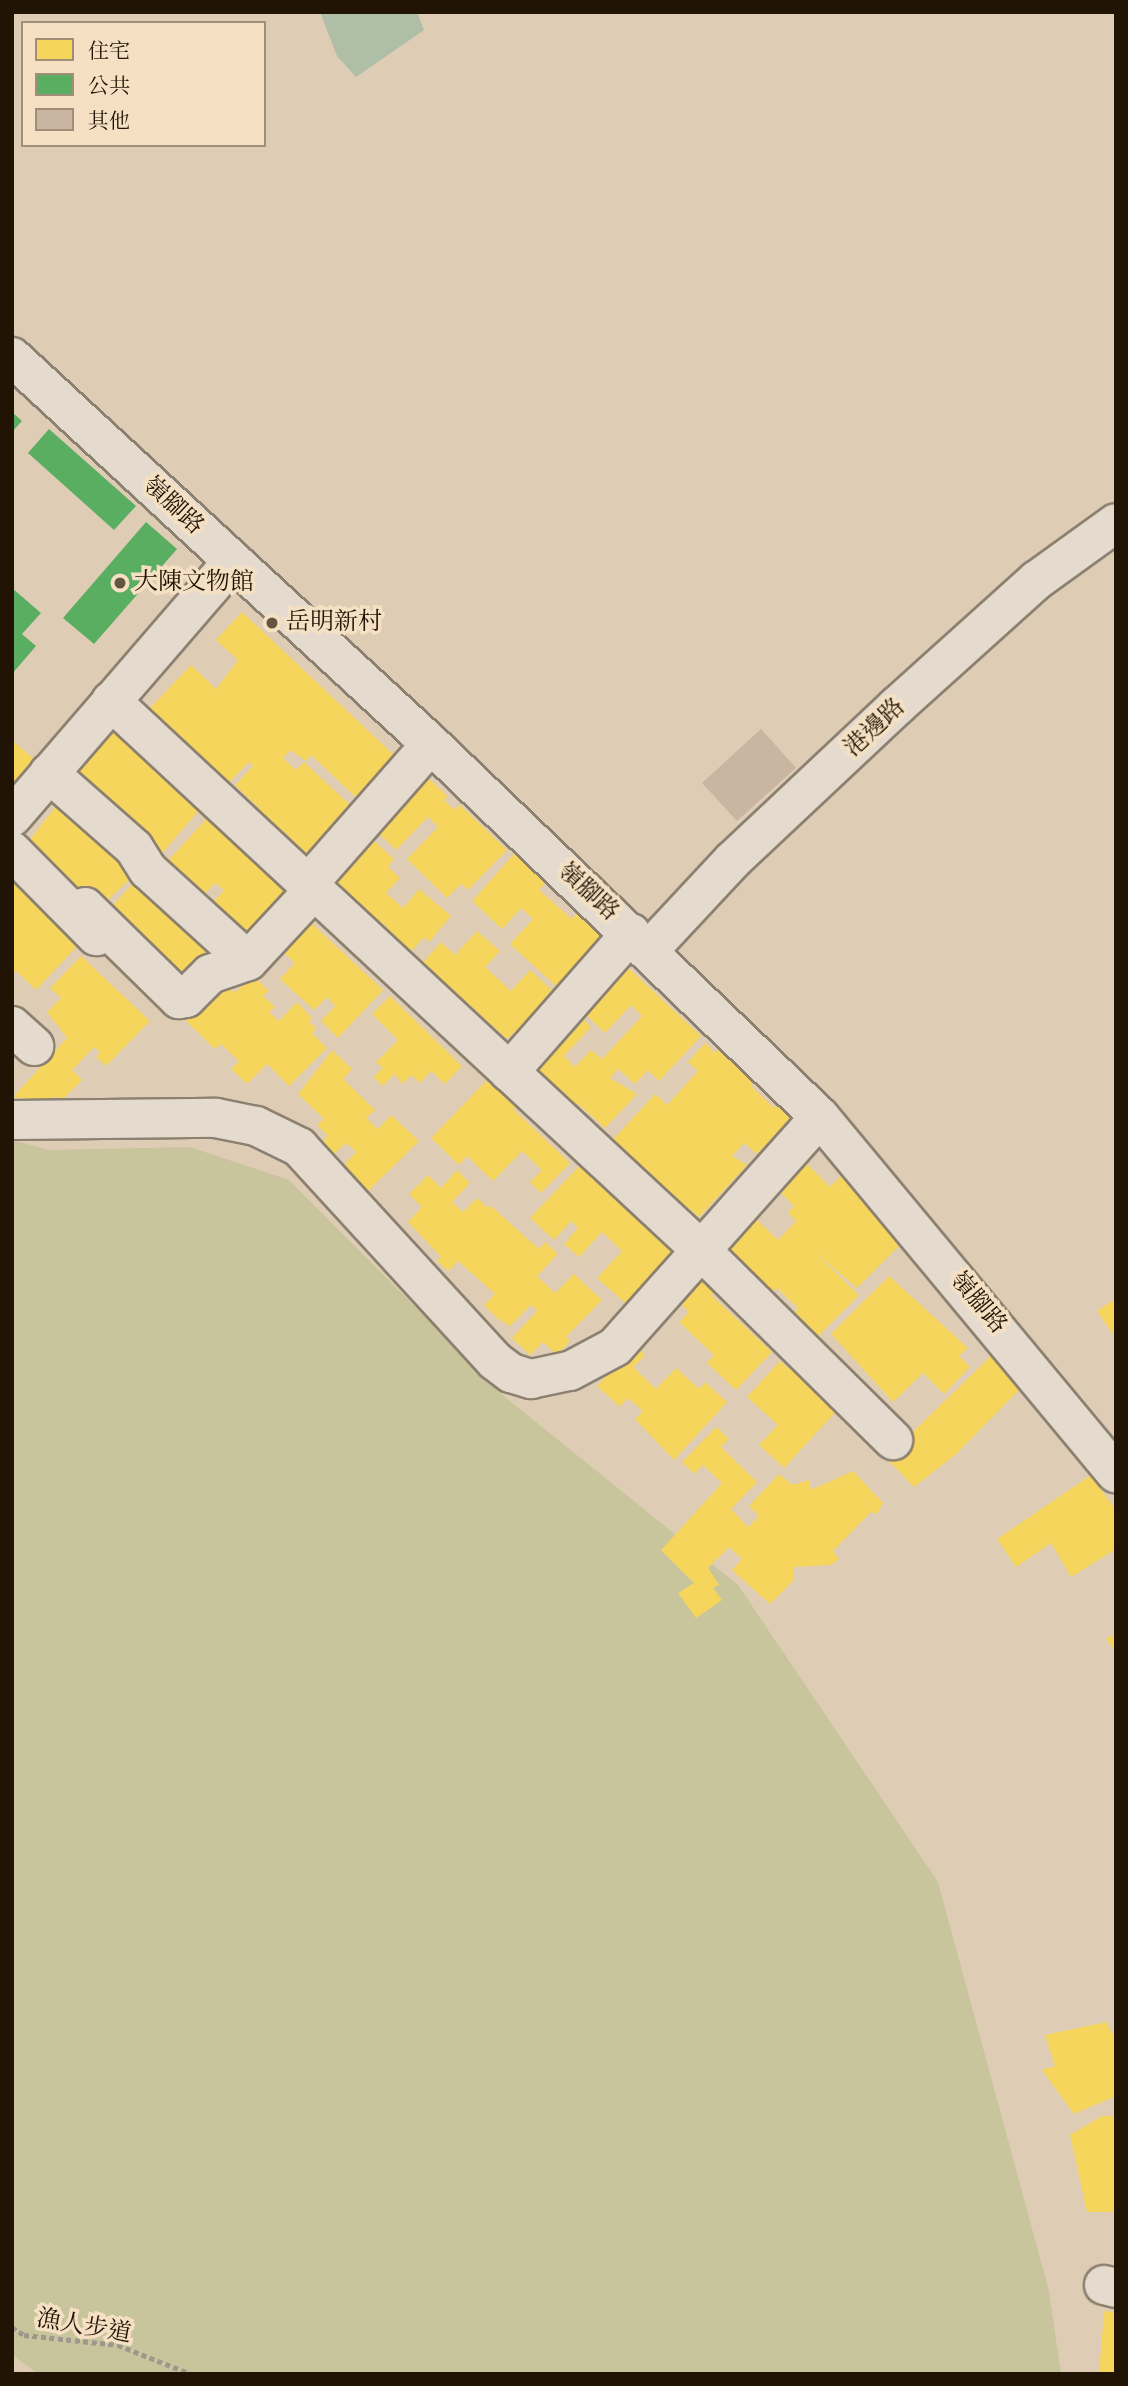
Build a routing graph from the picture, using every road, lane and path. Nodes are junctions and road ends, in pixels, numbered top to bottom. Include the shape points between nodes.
1 (12, 357) edge
2 (1116, 523) edge
3 (233, 561) junction
4 (111, 701) junction
5 (431, 744) junction
6 (49, 773) junction
7 (12, 817) edge
8 (12, 851) edge
9 (311, 887) junction
10 (85, 907) dead end
11 (640, 941) junction
12 (120, 960) dead end
13 (248, 961) junction
14 (509, 1072) junction
15 (820, 1117) junction
16 (12, 1120) edge
17 (702, 1251) junction
18 (893, 1440) dead end
19 (1116, 1473) edge
20 (12, 2327) edge
21 (191, 2374) edge

1 - 3 street, 嶺腳路
2 - 11 street, 港邊路 via 1037,580
3 - 4 street
3 - 5 street, 嶺腳路
4 - 6 street
4 - 9 street
5 - 9 street
5 - 11 street, 嶺腳路
6 - 7 street
6 - 13 street via 134,848 148,870
8 - 12 street
9 - 13 street
9 - 14 street
10 - 13 street via 179,999 186,998 210,974
11 - 14 street, 港邊路
11 - 15 street, 嶺腳路
14 - 17 street
15 - 17 street
15 - 19 street, 嶺腳路
16 - 17 street via 216,1118 256,1126 299,1147 495,1362 511,1373 531,1378 570,1371 615,1347
17 - 18 street
20 - 21 path, 漁人步道 via 24,2335 118,2345

